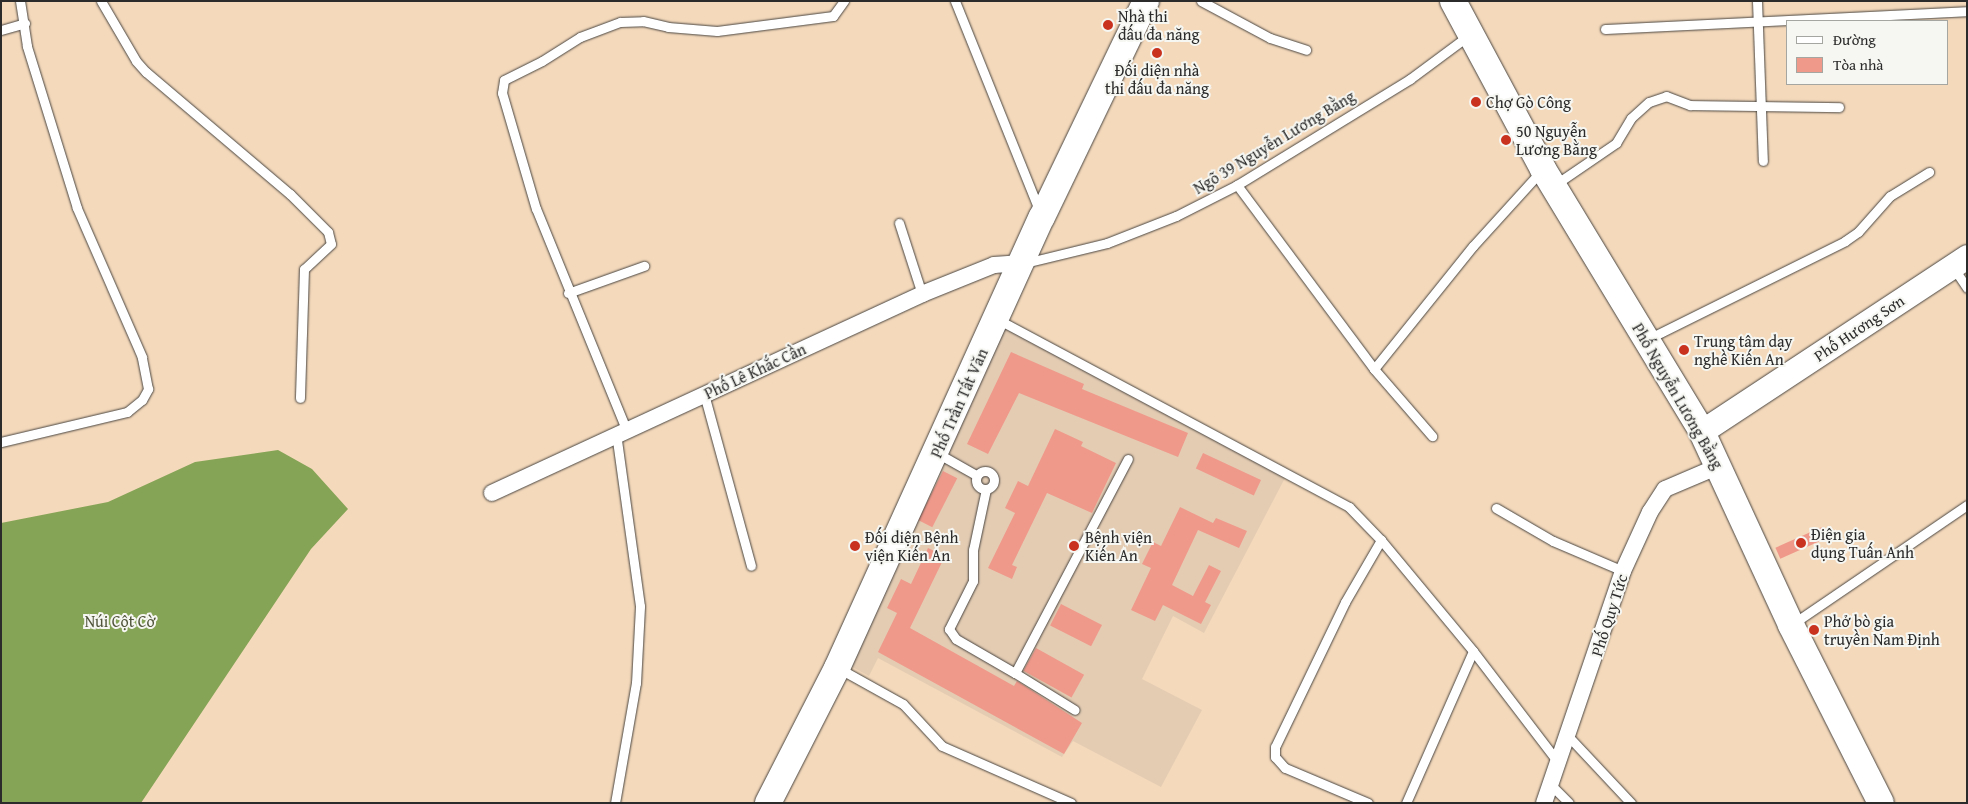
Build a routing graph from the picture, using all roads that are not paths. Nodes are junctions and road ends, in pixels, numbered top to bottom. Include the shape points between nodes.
1 (20, 1) edge
2 (101, 1) edge
3 (844, 1) edge
4 (955, 1) edge
5 (1146, 1) edge
6 (1201, 1) edge
7 (1453, 1) edge
8 (1757, 1) edge
9 (1967, 11) edge
10 (1757, 19) junction
11 (25, 23) junction
12 (1605, 29) dead end
13 (1, 30) edge
14 (1470, 34) junction
15 (1306, 50) dead end
16 (1761, 107) junction
17 (1839, 107) dead end
18 (1762, 161) dead end
19 (1929, 172) dead end
20 (1548, 177) junction
21 (1237, 185) junction
22 (1042, 217) junction
23 (899, 223) dead end
24 (1959, 262) edge
25 (1022, 264) junction
26 (644, 266) dead end
27 (1967, 288) edge
28 (568, 293) junction
29 (922, 294) junction
30 (996, 319) junction
31 (1646, 340) junction
32 (1374, 369) junction
33 (704, 394) junction
34 (300, 398) dead end
35 (621, 432) junction
36 (1702, 432) junction
37 (1432, 436) dead end
38 (1, 442) edge
39 (937, 453) junction
40 (1128, 460) dead end
41 (1719, 466) junction
42 (976, 475) junction
43 (986, 489) junction
44 (492, 493) dead end
45 (1967, 505) edge
46 (1496, 508) dead end
47 (1381, 540) junction
48 (751, 566) dead end
49 (1622, 571) junction
50 (1791, 625) junction
51 (1473, 651) junction
52 (837, 668) junction
53 (1015, 673) junction
54 (1075, 710) dead end
55 (1569, 737) junction
56 (1560, 764) junction
57 (1551, 785) junction
58 (615, 803) edge
59 (768, 803) edge
60 (1071, 803) edge
61 (1368, 803) edge
62 (1406, 803) edge
63 (1544, 803) edge
64 (1570, 803) edge
65 (1631, 803) edge
66 (1881, 803) edge

1 - 11 lane
2 - 34 lane via 136,61 146,72 290,194 328,232 330,244 304,268
3 - 28 lane via 834,16 717,31 668,27 643,21 620,22 580,36 542,61 504,80 502,94 536,209
4 - 22 lane
5 - 22 main road, Phố Trần Tất Văn
6 - 15 lane via 1270,38
7 - 14 main road, Phố Nguyễn Lương Bằng
8 - 10 lane
9 - 10 lane
10 - 12 lane
10 - 16 lane
11 - 13 lane
11 - 38 lane via 27,46 77,208 142,357 148,389 142,400 127,412
14 - 20 main road, Phố Nguyễn Lương Bằng
14 - 21 lane, Ngõ 39 Nguyễn Lương Bằng via 1410,79
16 - 17 lane
16 - 18 lane
16 - 20 lane via 1690,105 1666,96 1649,102 1631,118 1616,143
19 - 31 lane via 1890,196 1858,232 1845,241
20 - 31 main road, Phố Nguyễn Lương Bằng
20 - 32 lane via 1473,246
21 - 25 lane, Ngõ 39 Nguyễn Lương Bằng via 1176,216 1107,243
21 - 32 lane
22 - 25 main road, Phố Trần Tất Văn
23 - 29 lane
24 - 27 lane
24 - 36 street, Phố Hương Sơn
25 - 29 street, Phố Lê Khắc Cần via 994,265
25 - 30 main road, Phố Trần Tất Văn
26 - 28 lane
28 - 35 lane
29 - 33 street, Phố Lê Khắc Cần
30 - 39 main road, Phố Trần Tất Văn
30 - 47 lane via 1349,507
31 - 36 main road, Phố Nguyễn Lương Bằng
32 - 37 lane
33 - 35 street, Phố Lê Khắc Cần
33 - 48 lane
35 - 44 street, Phố Lê Khắc Cần
35 - 58 lane via 640,606 636,683
36 - 41 main road, Phố Nguyễn Lương Bằng
39 - 42 lane
39 - 52 main road, Phố Trần Tất Văn
40 - 53 lane
41 - 49 street, Phố Quy Tức via 1665,488
41 - 50 main road, Phố Nguyễn Lương Bằng
42 - 43 lane via 978,487
42 - 43 lane via 983,470 994,476 993,484
43 - 53 lane via 973,550 973,580 949,629 956,639
45 - 50 lane
46 - 49 lane via 1552,541
47 - 51 lane
47 - 61 lane via 1341,610 1275,747 1275,757 1285,768
49 - 55 street, Phố Quy Tức
50 - 66 main road, Phố Nguyễn Lương Bằng
51 - 56 lane
51 - 62 lane
52 - 59 main road, Phố Trần Tất Văn
52 - 60 lane via 902,704 942,746
53 - 54 lane
55 - 56 street, Phố Quy Tức
55 - 65 lane
56 - 57 street, Phố Quy Tức
57 - 63 street, Phố Quy Tức
57 - 64 lane

